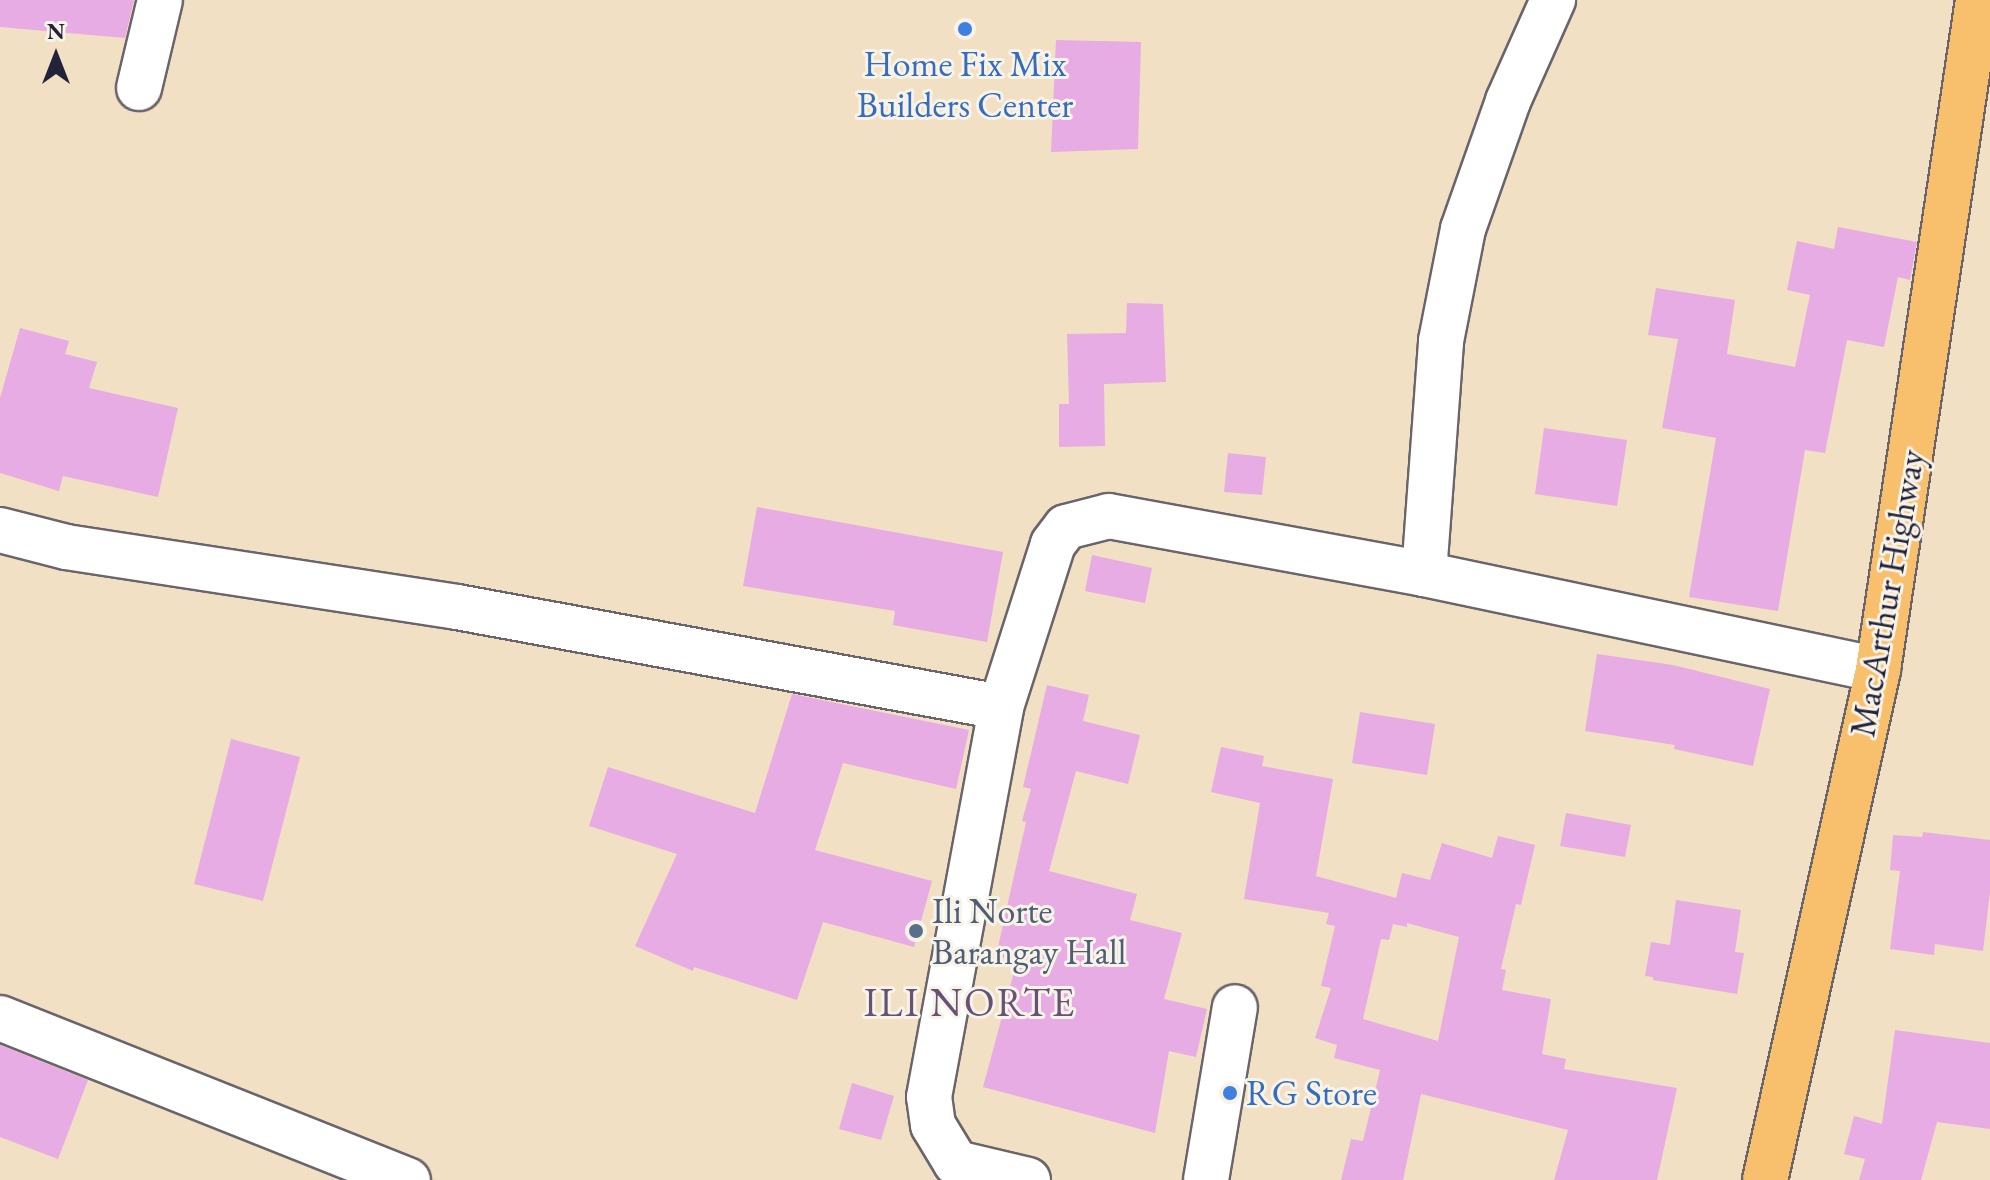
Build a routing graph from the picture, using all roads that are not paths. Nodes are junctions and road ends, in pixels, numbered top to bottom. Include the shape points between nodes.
1 (160, 0) edge
2 (1553, 0) edge
3 (1978, 0) edge
4 (139, 88) dead end
5 (0, 530) edge
6 (1424, 574) junction
7 (1878, 670) junction
8 (1001, 707) junction
9 (1235, 1007) dead end
10 (0, 1018) edge
11 (408, 1180) edge
12 (1028, 1180) edge
13 (1206, 1180) edge
14 (1765, 1180) edge

1 - 4 street
2 - 6 street via 1508,101 1463,229 1441,341
3 - 7 highway, MacArthur Highway
5 - 8 street via 66,547 457,607
6 - 7 street
6 - 8 street via 1109,516 1087,520 1066,527 1053,544
7 - 14 highway, MacArthur Highway
8 - 12 street via 929,1097 933,1125 956,1163
9 - 13 street
10 - 11 street

